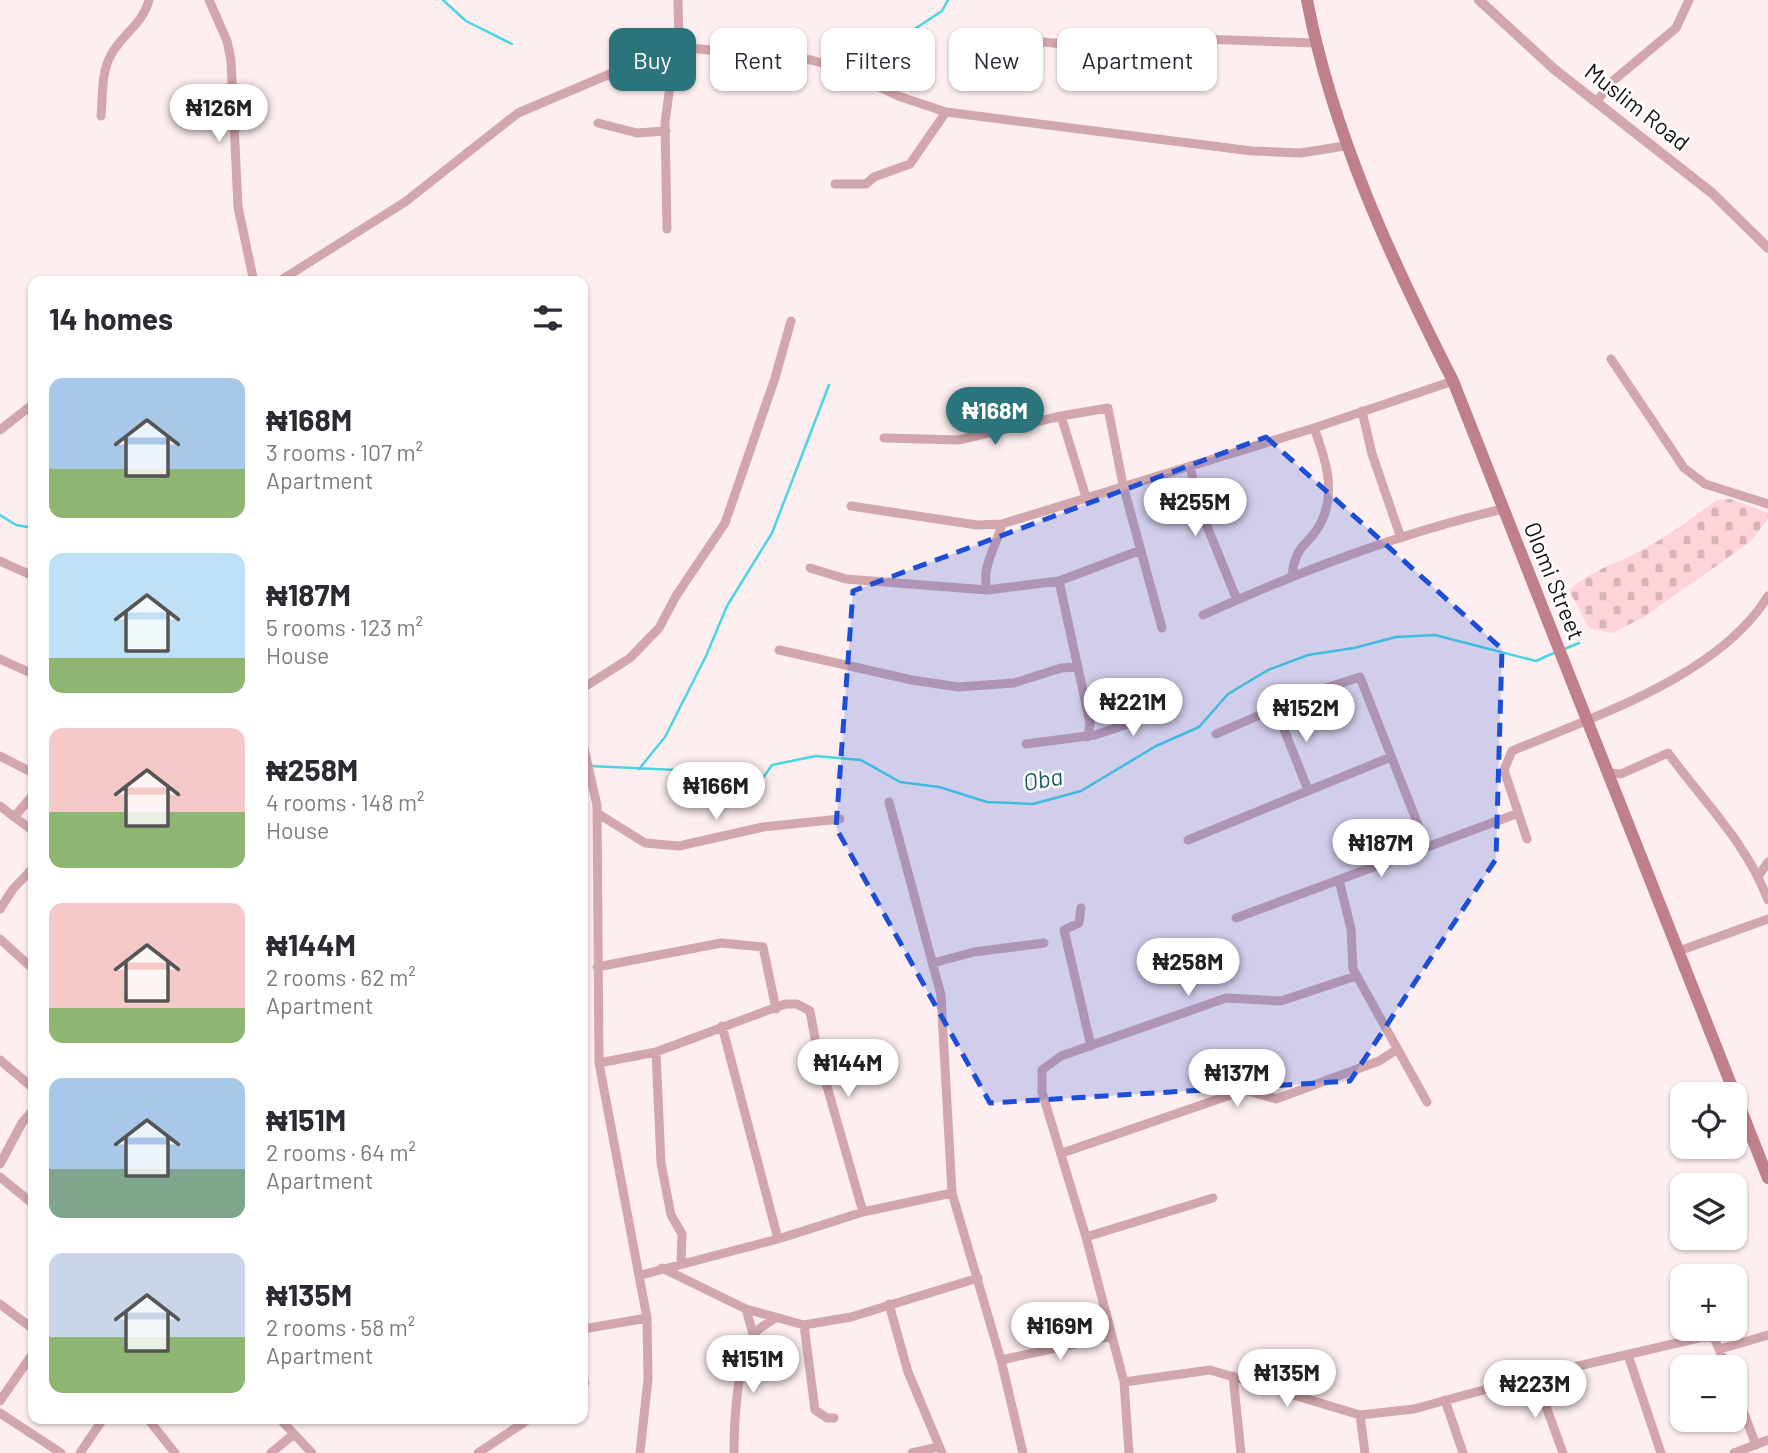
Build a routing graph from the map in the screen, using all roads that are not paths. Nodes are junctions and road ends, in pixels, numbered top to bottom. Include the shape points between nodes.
1 (149, 0) edge
2 (209, 0) edge
3 (678, 0) edge
4 (1307, 0) edge
5 (1479, 0) edge
6 (1689, 0) edge
7 (677, 28) edge
8 (1043, 42) edge
9 (1315, 43) junction
10 (696, 50) edge
11 (609, 73) edge
12 (671, 91) edge
13 (1596, 102) junction
14 (946, 112) junction
15 (101, 116) dead end
16 (598, 123) dead end
17 (666, 131) junction
18 (1345, 145) junction
19 (835, 184) dead end
20 (667, 229) dead end
21 (1768, 248) edge
22 (249, 276) edge
23 (288, 276) edge
24 (791, 321) dead end
25 (1611, 359) dead end
26 (1453, 381) junction
27 (28, 408) edge
28 (1362, 411) junction
29 (1060, 416) junction
30 (1314, 428) junction
31 (0, 430) edge
32 (884, 438) dead end
33 (1190, 466) junction
34 (1124, 485) junction
35 (1086, 497) junction
36 (1768, 504) edge
37 (851, 506) dead end
38 (1503, 509) junction
39 (1002, 524) junction
40 (1401, 538) junction
41 (1141, 550) junction
42 (0, 561) edge
43 (810, 568) dead end
44 (28, 574) edge
45 (1292, 575) junction
46 (1059, 581) junction
47 (987, 590) junction
48 (1768, 596) edge
49 (1237, 600) junction
50 (1203, 615) dead end
51 (1162, 628) dead end
52 (779, 650) dead end
53 (0, 659) edge
54 (1079, 667) junction
55 (28, 672) edge
56 (588, 685) edge
57 (1276, 709) junction
58 (1170, 710) dead end
59 (1587, 720) junction
60 (1216, 734) dead end
61 (1087, 737) junction
62 (1026, 744) dead end
63 (0, 756) edge
64 (1391, 757) junction
65 (588, 762) edge
66 (28, 770) edge
67 (1609, 773) junction
68 (1308, 790) junction
69 (28, 801) edge
70 (889, 802) dead end
71 (0, 806) edge
72 (597, 813) junction
73 (1516, 814) junction
74 (15, 816) junction
75 (840, 818) dead end
76 (28, 827) edge
77 (1527, 839) dead end
78 (1188, 840) dead end
79 (1426, 845) junction
80 (1768, 862) edge
81 (28, 873) edge
82 (1759, 875) junction
83 (1339, 880) junction
84 (1768, 900) edge
85 (1081, 908) dead end
86 (0, 909) edge
87 (1236, 918) dead end
88 (1768, 919) edge
89 (0, 939) edge
90 (1044, 943) dead end
91 (1679, 951) junction
92 (933, 963) junction
93 (28, 964) edge
94 (597, 967) junction
95 (1356, 976) junction
96 (776, 1009) junction
97 (722, 1026) junction
98 (1091, 1045) junction
99 (1396, 1050) junction
100 (656, 1052) junction
101 (0, 1060) edge
102 (599, 1063) junction
103 (28, 1084) edge
104 (1427, 1102) dead end
105 (28, 1116) edge
106 (1062, 1153) junction
107 (0, 1164) edge
108 (0, 1177) edge
109 (1768, 1178) edge
110 (952, 1193) junction
111 (1213, 1198) dead end
112 (28, 1200) edge
113 (863, 1212) junction
114 (1086, 1237) junction
115 (779, 1239) junction
116 (681, 1263) junction
117 (662, 1268) junction
118 (641, 1275) junction
119 (978, 1278) junction
120 (0, 1304) edge
121 (889, 1304) junction
122 (746, 1309) junction
123 (647, 1318) junction
124 (774, 1319) junction
125 (28, 1325) edge
126 (804, 1325) junction
127 (588, 1328) edge
128 (753, 1334) junction
129 (1768, 1335) edge
130 (1112, 1336) junction
131 (1720, 1349) junction
132 (1628, 1355) junction
133 (1722, 1355) edge
134 (28, 1360) edge
135 (1001, 1360) junction
136 (1233, 1376) junction
137 (1535, 1376) junction
138 (1124, 1382) junction
139 (1445, 1400) junction
140 (0, 1401) edge
141 (1, 1414) edge
142 (1360, 1415) junction
143 (834, 1418) dead end
144 (1747, 1421) edge
145 (100, 1424) edge
146 (152, 1424) edge
147 (284, 1424) edge
148 (522, 1424) edge
149 (293, 1434) junction
150 (1768, 1440) edge
151 (1756, 1445) junction
152 (940, 1450) edge
153 (61, 1453) edge
154 (80, 1453) edge
155 (175, 1453) edge
156 (271, 1453) edge
157 (312, 1453) edge
158 (478, 1453) edge
159 (640, 1453) edge
160 (734, 1453) edge
161 (912, 1453) edge
162 (1023, 1453) edge
163 (1129, 1453) edge
164 (1241, 1453) edge
165 (1365, 1453) edge
166 (1464, 1453) edge
167 (1563, 1453) edge
168 (1661, 1453) edge
169 (1734, 1453) edge

1 - 15 street via 140,21 111,53 105,67
2 - 22 street via 230,60 238,207
3 - 7 street
4 - 9 main road, Olomi Street
5 - 13 street, Muslim Road
6 - 13 street via 1676,28 1614,80
8 - 9 street via 1062,45 1171,38
9 - 18 main road, Olomi Street
10 - 14 street via 811,60
11 - 23 street via 518,113 405,202
12 - 17 street
13 - 21 street, Muslim Road via 1712,192
14 - 18 street via 1252,150 1300,153
14 - 19 street via 910,164 866,184
16 - 17 street via 643,134
17 - 20 street
18 - 26 main road, Olomi Street via 1406,289
24 - 56 street via 725,523 659,628 630,658
25 - 36 street via 1684,468 1705,484
26 - 28 street
26 - 38 main road, Olomi Street
27 - 31 street
28 - 30 street
28 - 40 street
29 - 32 street via 959,440
29 - 34 street via 1108,408
29 - 35 street
30 - 33 street
30 - 45 street via 1329,467 1328,494 1320,523 1302,544
33 - 34 street
33 - 49 street via 1198,504
34 - 35 street
34 - 41 street
35 - 39 street
37 - 39 street via 976,525
38 - 40 street
38 - 59 main road, Olomi Street
39 - 47 street via 984,571
40 - 45 street
41 - 46 street
41 - 51 street
42 - 44 street
43 - 47 street via 846,579
45 - 49 street
46 - 47 street
46 - 54 street
48 - 59 street via 1757,614 1705,659 1640,697
49 - 50 street
52 - 54 street via 958,687 1014,683
53 - 55 street
54 - 61 street via 1090,723
57 - 60 street
57 - 64 street via 1360,677
57 - 68 street
58 - 61 street
59 - 67 main road, Olomi Street
59 - 73 street via 1507,756 1504,770
61 - 62 street
63 - 66 street
64 - 68 street
64 - 79 street
65 - 72 street
67 - 82 street via 1621,774 1668,753 1726,822
67 - 91 main road, Olomi Street
68 - 78 street
69 - 74 street
70 - 92 street
71 - 74 street
72 - 75 street via 645,842 679,846
72 - 94 street
73 - 77 street
73 - 79 street
74 - 76 street
79 - 83 street
80 - 82 street
81 - 86 street
82 - 84 street
83 - 87 street
83 - 95 street
85 - 98 street via 1079,923 1063,930
88 - 91 street
89 - 93 street
90 - 92 street via 974,952
91 - 109 main road, Olomi Street
92 - 110 street via 941,995
94 - 96 street via 721,943 763,947
94 - 102 street
95 - 98 street via 1280,1001 1226,998
95 - 99 street
96 - 97 street
96 - 113 street via 797,1004 810,1011
97 - 100 street
97 - 115 street
98 - 106 street via 1061,1056 1042,1070 1042,1092
99 - 104 street
99 - 106 street via 1379,1061 1276,1099 1245,1090
100 - 102 street
100 - 116 street via 661,1163 671,1215 682,1234
101 - 103 street
102 - 118 street
105 - 107 street
106 - 114 street
108 - 112 street
110 - 113 street
110 - 119 street
111 - 114 street
113 - 115 street
114 - 130 street
115 - 116 street
116 - 117 street
117 - 118 street
117 - 122 street
118 - 123 street
119 - 121 street
119 - 135 street
120 - 125 street
121 - 126 street via 828,1323
121 - 152 street via 908,1372
122 - 124 street
122 - 128 street
123 - 127 street
123 - 159 street via 648,1380
124 - 126 street
124 - 128 street
126 - 143 street via 816,1410
128 - 160 street via 740,1377
129 - 131 street
130 - 135 street
130 - 138 street
131 - 132 street via 1714,1338 1703,1337
131 - 133 street
132 - 137 street
132 - 168 street
134 - 140 street
135 - 162 street
136 - 138 street via 1210,1370
136 - 142 street
136 - 164 street
137 - 139 street
137 - 167 street
138 - 163 street
139 - 142 street via 1415,1409
139 - 166 street
141 - 153 street
142 - 165 street
144 - 151 street
145 - 154 street
146 - 155 street
147 - 149 street
148 - 158 street
149 - 156 street
149 - 157 street
150 - 151 street
151 - 169 street
152 - 161 street

